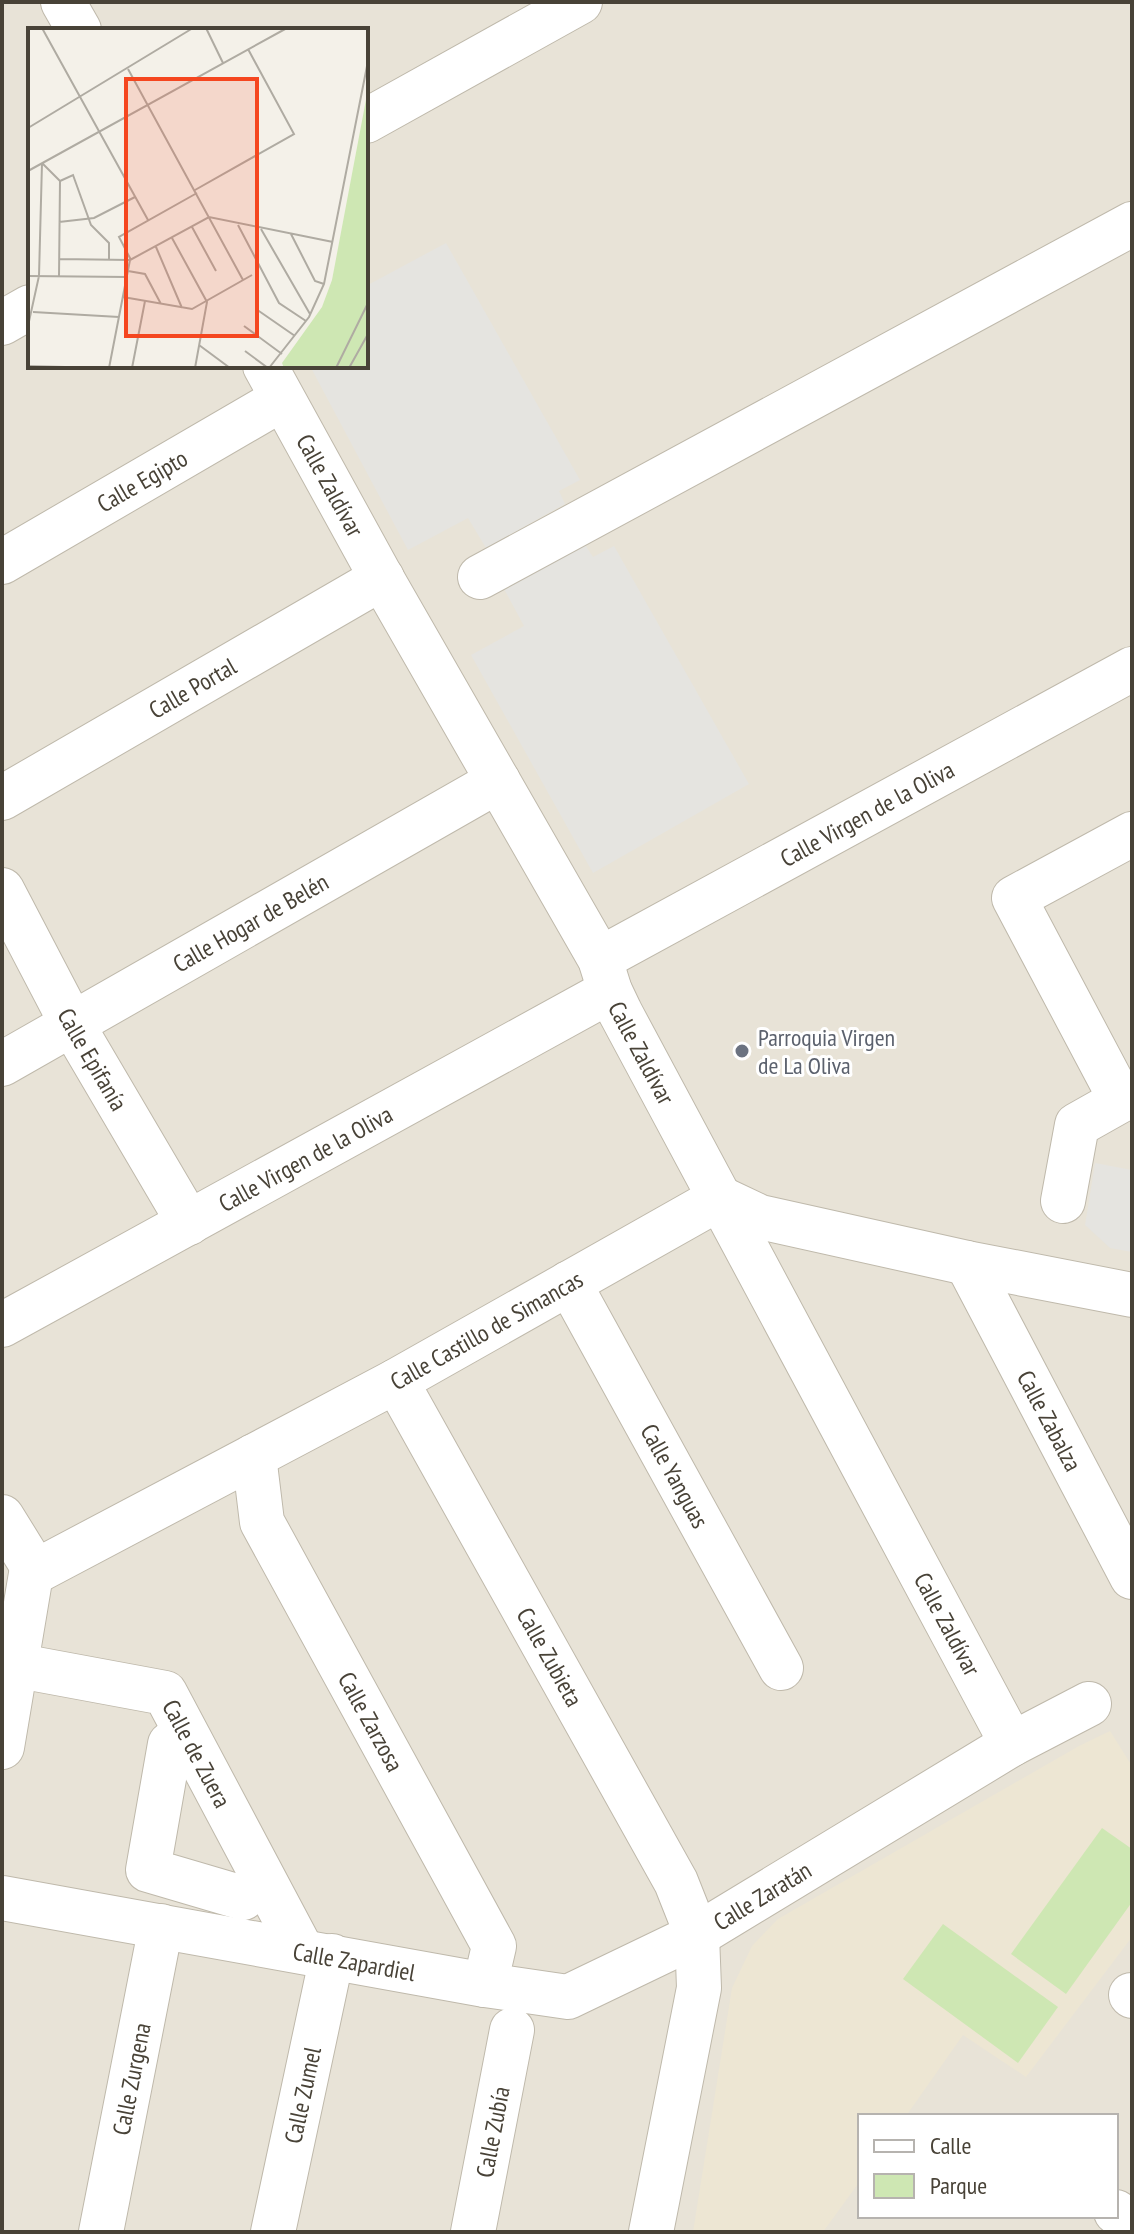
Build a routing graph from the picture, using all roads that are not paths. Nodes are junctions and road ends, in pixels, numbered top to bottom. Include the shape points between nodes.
1 (63, 2) edge
2 (580, 2) edge
3 (78, 28) edge
4 (368, 120) edge
5 (1132, 224) edge
6 (28, 308) edge
7 (2, 323) edge
8 (274, 382) edge
9 (2, 562) edge
10 (480, 577) dead end
11 (382, 578) junction
12 (1132, 669) edge
13 (498, 781) junction
14 (2, 798) edge
15 (1132, 834) edge
16 (2, 890) edge
17 (605, 975) junction
18 (72, 1024) junction
19 (2, 1064) edge
20 (1126, 1097) edge
21 (720, 1198) junction
22 (1063, 1201) dead end
23 (189, 1223) junction
24 (967, 1263) junction
25 (569, 1283) junction
26 (1132, 1295) edge
27 (2, 1325) edge
28 (396, 1381) junction
29 (254, 1456) junction
30 (2, 1517) edge
31 (23, 1572) edge
32 (1132, 1577) edge
33 (14, 1665) junction
34 (781, 1668) dead end
35 (1089, 1704) dead end
36 (4, 1726) edge
37 (170, 1744) dead end
38 (1012, 1744) junction
39 (2, 1898) edge
40 (243, 1898) dead end
41 (161, 1926) junction
42 (697, 1935) junction
43 (317, 1954) junction
44 (485, 1985) junction
45 (512, 2030) dead end
46 (101, 2232) edge
47 (273, 2232) edge
48 (473, 2232) edge
49 (651, 2232) edge

1 - 3 street
2 - 4 street
5 - 10 street
6 - 7 street
8 - 9 street, Calle Egipto
8 - 11 street, Calle Zaldívar
11 - 13 street, Calle Zaldívar
11 - 14 street, Calle Portal
12 - 17 street, Calle Virgen de la Oliva
13 - 17 street, Calle Zaldívar
13 - 18 street, Calle Hogar de Belén
15 - 20 street via 1014,898
16 - 18 street, Calle Epifanía
17 - 21 street, Calle Zaldívar
17 - 23 street, Calle Virgen de la Oliva
18 - 19 street, Calle Hogar de Belén
18 - 23 street, Calle Epifanía
20 - 22 street via 1077,1125
21 - 24 street via 760,1217
21 - 25 street, Calle Castillo de Simancas
21 - 38 street, Calle Zaldívar
23 - 27 street, Calle Virgen de la Oliva
24 - 26 street
24 - 32 street, Calle Zabalza
25 - 28 street, Calle Castillo de Simancas
25 - 34 street, Calle Yanguas
28 - 29 street, Calle Castillo de Simancas
28 - 42 street, Calle Zubieta via 676,1882
29 - 31 street, Calle Castillo de Simancas
29 - 44 street, Calle Zarzosa via 262,1522 494,1946
30 - 31 street
31 - 33 street
33 - 36 street
33 - 43 street, Calle de Zuera via 165,1693
35 - 38 street, Calle Zaratán
37 - 40 street via 148,1870
38 - 42 street, Calle Zaratán
39 - 41 street, Calle Zapardiel
41 - 43 street, Calle Zapardiel
41 - 46 street, Calle Zurgena
42 - 44 street, Calle Zapardiel via 568,1997
42 - 49 street, Calle Zaratán via 699,1988
43 - 44 street, Calle Zapardiel
43 - 47 street, Calle Zumel
45 - 48 street, Calle Zubía

